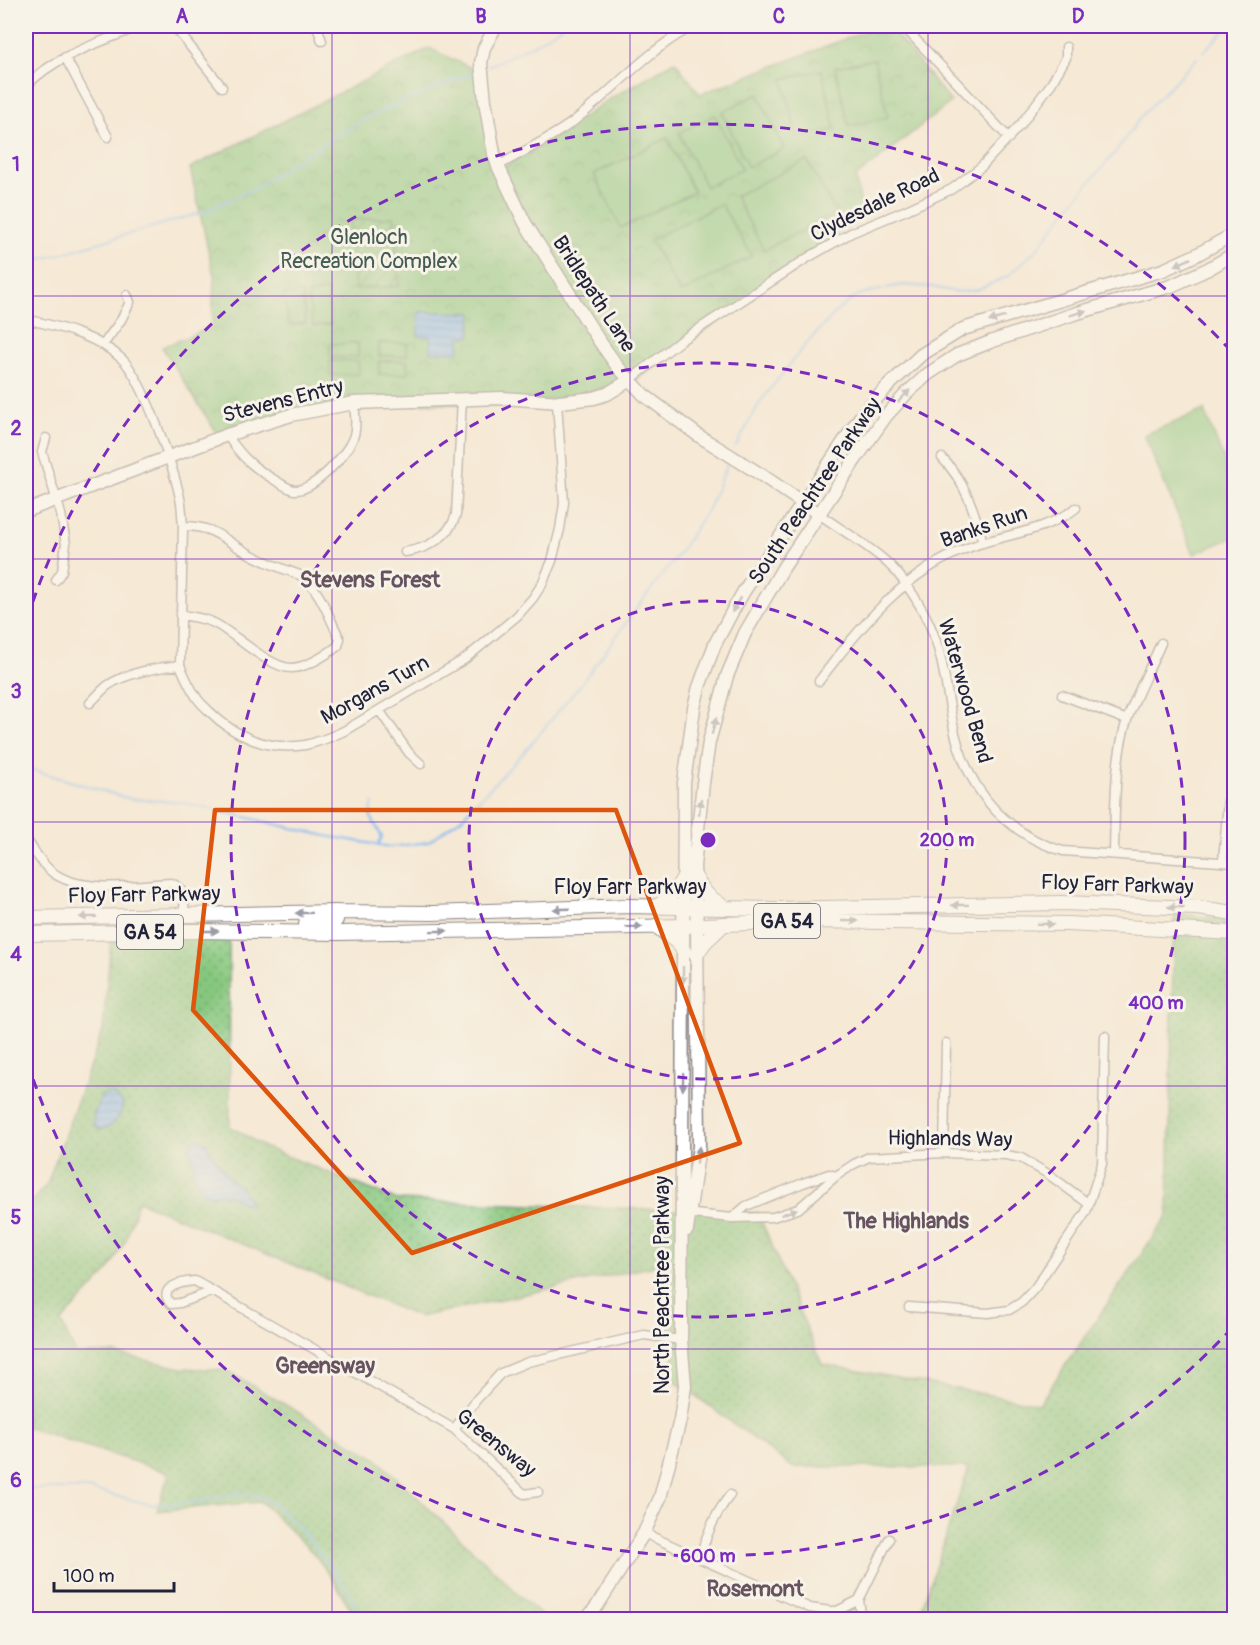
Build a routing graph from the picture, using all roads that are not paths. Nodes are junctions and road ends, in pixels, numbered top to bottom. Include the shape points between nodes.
1 (140, 26) edge
2 (174, 26) edge
3 (318, 26) edge
4 (496, 26) edge
5 (694, 26) edge
6 (903, 26) edge
7 (322, 41) dead end
8 (1066, 47) dead end
9 (65, 57) junction
10 (26, 86) edge
11 (222, 87) dead end
12 (108, 137) dead end
13 (1009, 138) junction
14 (498, 166) junction
15 (1234, 234) edge
16 (1234, 254) edge
17 (127, 295) dead end
18 (34, 321) dead end
19 (103, 345) junction
20 (630, 380) junction
21 (462, 399) junction
22 (354, 403) junction
23 (557, 403) junction
24 (227, 435) junction
25 (46, 438) dead end
26 (167, 458) junction
27 (942, 458) dead end
28 (56, 500) junction
29 (803, 504) junction
30 (1076, 508) dead end
31 (26, 511) edge
32 (819, 514) junction
33 (183, 526) junction
34 (983, 543) junction
35 (405, 552) dead end
36 (56, 580) dead end
37 (906, 584) junction
38 (180, 615) junction
39 (1161, 644) dead end
40 (180, 665) junction
41 (819, 681) dead end
42 (1062, 695) dead end
43 (90, 703) dead end
44 (379, 710) junction
45 (1127, 720) junction
46 (421, 764) dead end
47 (1234, 770) edge
48 (26, 839) edge
49 (1114, 854) junction
50 (1223, 861) junction
51 (1234, 862) edge
52 (689, 878) junction
53 (656, 907) junction
54 (690, 907) junction
55 (726, 908) junction
56 (337, 912) junction
57 (432, 913) junction
58 (1234, 913) edge
59 (182, 915) junction
60 (26, 918) edge
61 (724, 924) junction
62 (656, 926) junction
63 (690, 926) junction
64 (274, 932) junction
65 (339, 933) junction
66 (1234, 933) edge
67 (26, 934) edge
68 (690, 953) junction
69 (698, 1022) junction
70 (683, 1023) junction
71 (1105, 1036) dead end
72 (946, 1043) dead end
73 (944, 1153) junction
74 (836, 1176) junction
75 (1089, 1204) junction
76 (686, 1213) junction
77 (732, 1218) junction
78 (213, 1292) junction
79 (909, 1306) dead end
80 (681, 1340) junction
81 (454, 1429) junction
82 (538, 1492) dead end
83 (730, 1495) dead end
84 (644, 1533) junction
85 (889, 1539) dead end
86 (700, 1558) junction
87 (859, 1600) junction
88 (830, 1611) junction
89 (586, 1620) edge
90 (834, 1620) edge
91 (859, 1620) edge

1 - 9 street
2 - 11 street
3 - 7 street
4 - 14 street, Bridlepath Lane via 484,48 481,72
5 - 14 street via 641,62 574,121
6 - 13 street
8 - 13 street, Clydesdale Road via 1066,58 1051,84
9 - 10 street
9 - 12 street
13 - 20 street, Clydesdale Road via 952,189 851,233 809,257 680,341
14 - 20 street, Bridlepath Lane via 525,224 598,339
15 -> 29 street, South Peachtree Parkway via 1164,270 952,335 921,355 863,413
32 -> 16 street, South Peachtree Parkway via 886,416 928,374 957,355 1074,314 1171,286
17 - 19 street via 130,302
18 - 19 street, Morgans Turn
19 - 26 street, Morgans Turn via 123,360 134,376
20 - 23 street, Stevens Entry via 607,394
20 - 29 street, Bridlepath Lane via 668,414
21 - 22 street, Stevens Entry
21 - 23 street, Stevens Entry
21 - 35 street via 453,524 431,545
22 - 24 street, Stevens Entry via 291,415
22 - 24 street via 355,428 350,445 311,486 302,490 292,490 251,465
23 - 44 street, Morgans Turn via 564,503 552,561 534,598 465,659
24 - 26 street, Stevens Entry
25 - 28 street via 42,452
26 - 28 street, Stevens Entry
26 - 33 street, Morgans Turn via 182,505
27 - 34 street via 956,474 971,503
28 - 31 street, Stevens Entry
28 - 36 street via 66,544 62,571
29 - 32 street, Bridlepath Lane
29 -> 52 street, South Peachtree Parkway via 744,591 699,687 684,783
30 - 34 street, Banks Run via 1054,522
32 - 37 street, Waterwood Bend via 883,559
52 -> 32 street, South Peachtree Parkway via 694,866 710,741 727,676 745,633
33 - 38 street, Morgans Turn
33 - 38 street via 209,529 249,554 302,576 314,589 340,639 330,652 290,669 266,658 217,624
34 - 37 street, Banks Run via 948,556
37 - 41 street, Banks Run via 872,614
37 - 49 street, Waterwood Bend via 938,643 958,745 978,790 1010,825 1040,844 1063,851
38 - 40 street, Morgans Turn
39 - 45 street
40 - 43 street via 116,681
40 - 44 street, Morgans Turn via 198,700 216,718 237,734 270,745 318,741
42 - 45 street
44 - 46 street
45 - 49 street via 1117,778
47 - 50 street
48 - 59 street via 50,871 64,880 102,886 178,886 184,894
49 - 50 street, Waterwood Bend
50 - 51 street, Waterwood Bend
52 - 53 main road
52 - 54 street, South Peachtree Parkway
52 - 55 main road
53 - 54 main road, Floy Farr Parkway / GA 54
53 -> 57 main road, Floy Farr Parkway / GA 54
54 - 55 main road, Floy Farr Parkway / GA 54
54 - 63 street, South Peachtree Parkway
58 -> 55 main road, Floy Farr Parkway / GA 54 via 1062,903
56 - 57 main road, Floy Farr Parkway / GA 54
56 -> 59 main road, Floy Farr Parkway / GA 54
56 - 64 main road via 336,920 331,922 284,925
57 - 65 main road via 421,919 359,920
59 -> 60 main road, Floy Farr Parkway / GA 54
61 - 63 main road, Floy Farr Parkway / GA 54
61 -> 66 main road, Floy Farr Parkway / GA 54 via 1068,924
61 - 68 main road
62 - 63 main road, Floy Farr Parkway / GA 54
65 -> 62 main road, Floy Farr Parkway / GA 54
62 - 68 main road
63 - 68 street, North Peachtree Parkway
64 - 65 main road, Floy Farr Parkway / GA 54
67 -> 64 main road, Floy Farr Parkway / GA 54
68 - 69 street, North Peachtree Parkway
68 -> 70 street, North Peachtree Parkway
69 - 70 street
76 -> 69 street, North Peachtree Parkway via 699,1146
70 -> 76 street, North Peachtree Parkway
71 - 75 street via 1102,1164
72 - 73 street
73 - 74 street, Highlands Way via 869,1157
73 - 75 street, Highlands Way via 1021,1158
74 - 77 street, Highlands Way via 829,1174 785,1190 746,1206
77 -> 74 street, Highlands Way via 773,1217 798,1209
75 - 79 street via 1035,1288 1009,1310 988,1313
76 - 77 street, Highlands Way
76 - 80 street, North Peachtree Parkway
78 - 78 street, Greensway via 171,1304 165,1295 177,1284 190,1281
78 - 81 street, Greensway
80 - 81 street via 644,1335 528,1362 501,1373
80 - 84 street, North Peachtree Parkway via 685,1386 680,1420 660,1498
81 - 82 street, Greensway via 524,1494
83 - 86 street via 711,1524
84 - 86 street
84 - 89 street, North Peachtree Parkway
85 - 87 street
86 - 88 street via 792,1601
87 - 88 street
87 - 91 street
88 - 90 street

